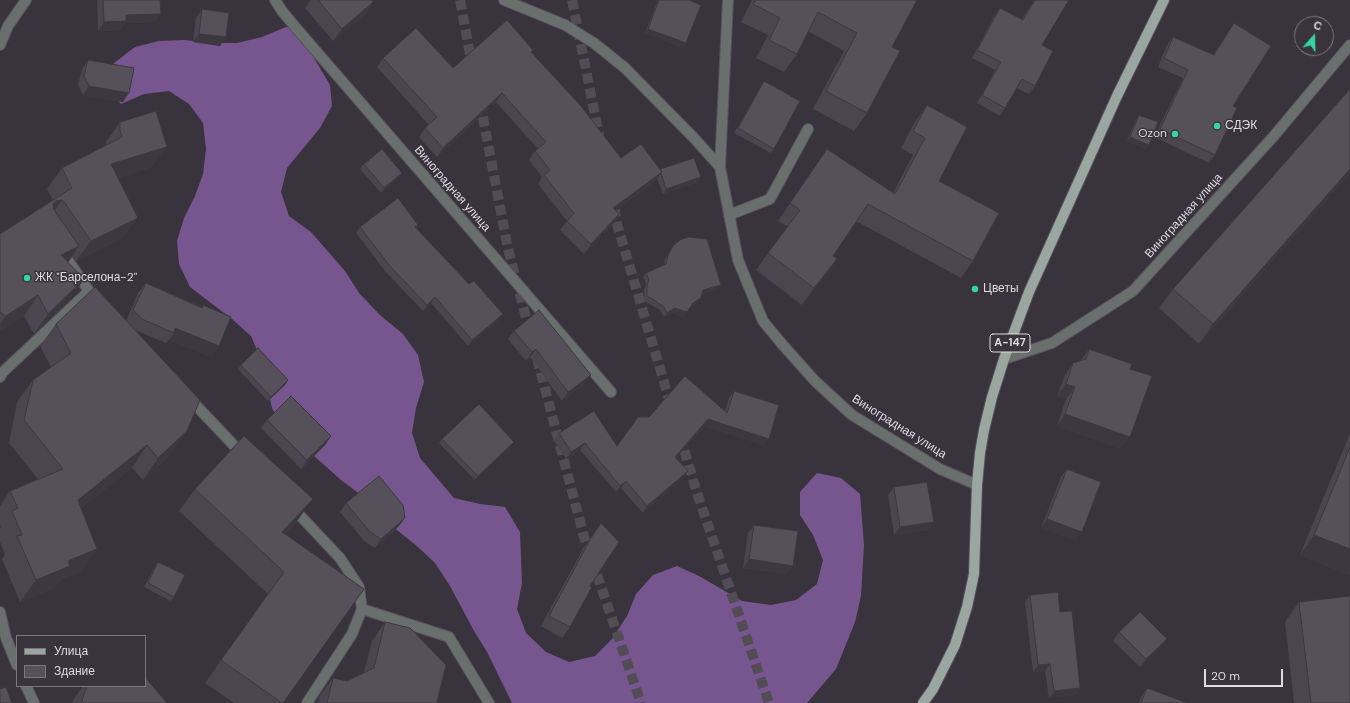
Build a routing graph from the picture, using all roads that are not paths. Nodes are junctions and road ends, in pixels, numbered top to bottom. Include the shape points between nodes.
1 (26, 0) edge
2 (275, 0) edge
3 (504, 0) edge
4 (728, 0) edge
5 (1164, 0) edge
6 (0, 45) edge
7 (1350, 45) edge
8 (808, 129) dead end
9 (720, 167) junction
10 (729, 215) junction
11 (54, 240) edge
12 (89, 291) junction
13 (105, 309) edge
14 (1004, 359) junction
15 (0, 377) edge
16 (182, 390) edge
17 (611, 392) dead end
18 (253, 465) edge
19 (977, 485) junction
20 (285, 500) edge
21 (362, 609) junction
22 (0, 612) edge
23 (3, 639) edge
24 (16, 663) edge
25 (26, 687) edge
26 (34, 703) edge
27 (307, 703) edge
28 (489, 703) edge
29 (923, 703) edge

1 - 6 street via 8,26
2 - 17 street, Виноградная улица via 297,29
3 - 9 street via 565,25 594,43 625,68
4 - 9 street, Виноградная улица
5 - 14 main road, А-147 via 1117,96 1029,292
7 - 14 street, Виноградная улица via 1273,137 1133,291 1052,343
8 - 10 street via 770,199
9 - 10 street, Виноградная улица
10 - 19 street, Виноградная улица via 738,260 763,321 814,381 852,415 940,469
11 - 12 street
12 - 13 street
12 - 15 street
14 - 19 main road, А-147 via 984,430
16 - 18 street
19 - 29 main road, А-147 via 974,574 967,606 955,645
20 - 21 street via 340,558 359,587
21 - 27 street via 352,634
21 - 28 street via 449,637
22 - 23 street
23 - 24 street
25 - 26 street

